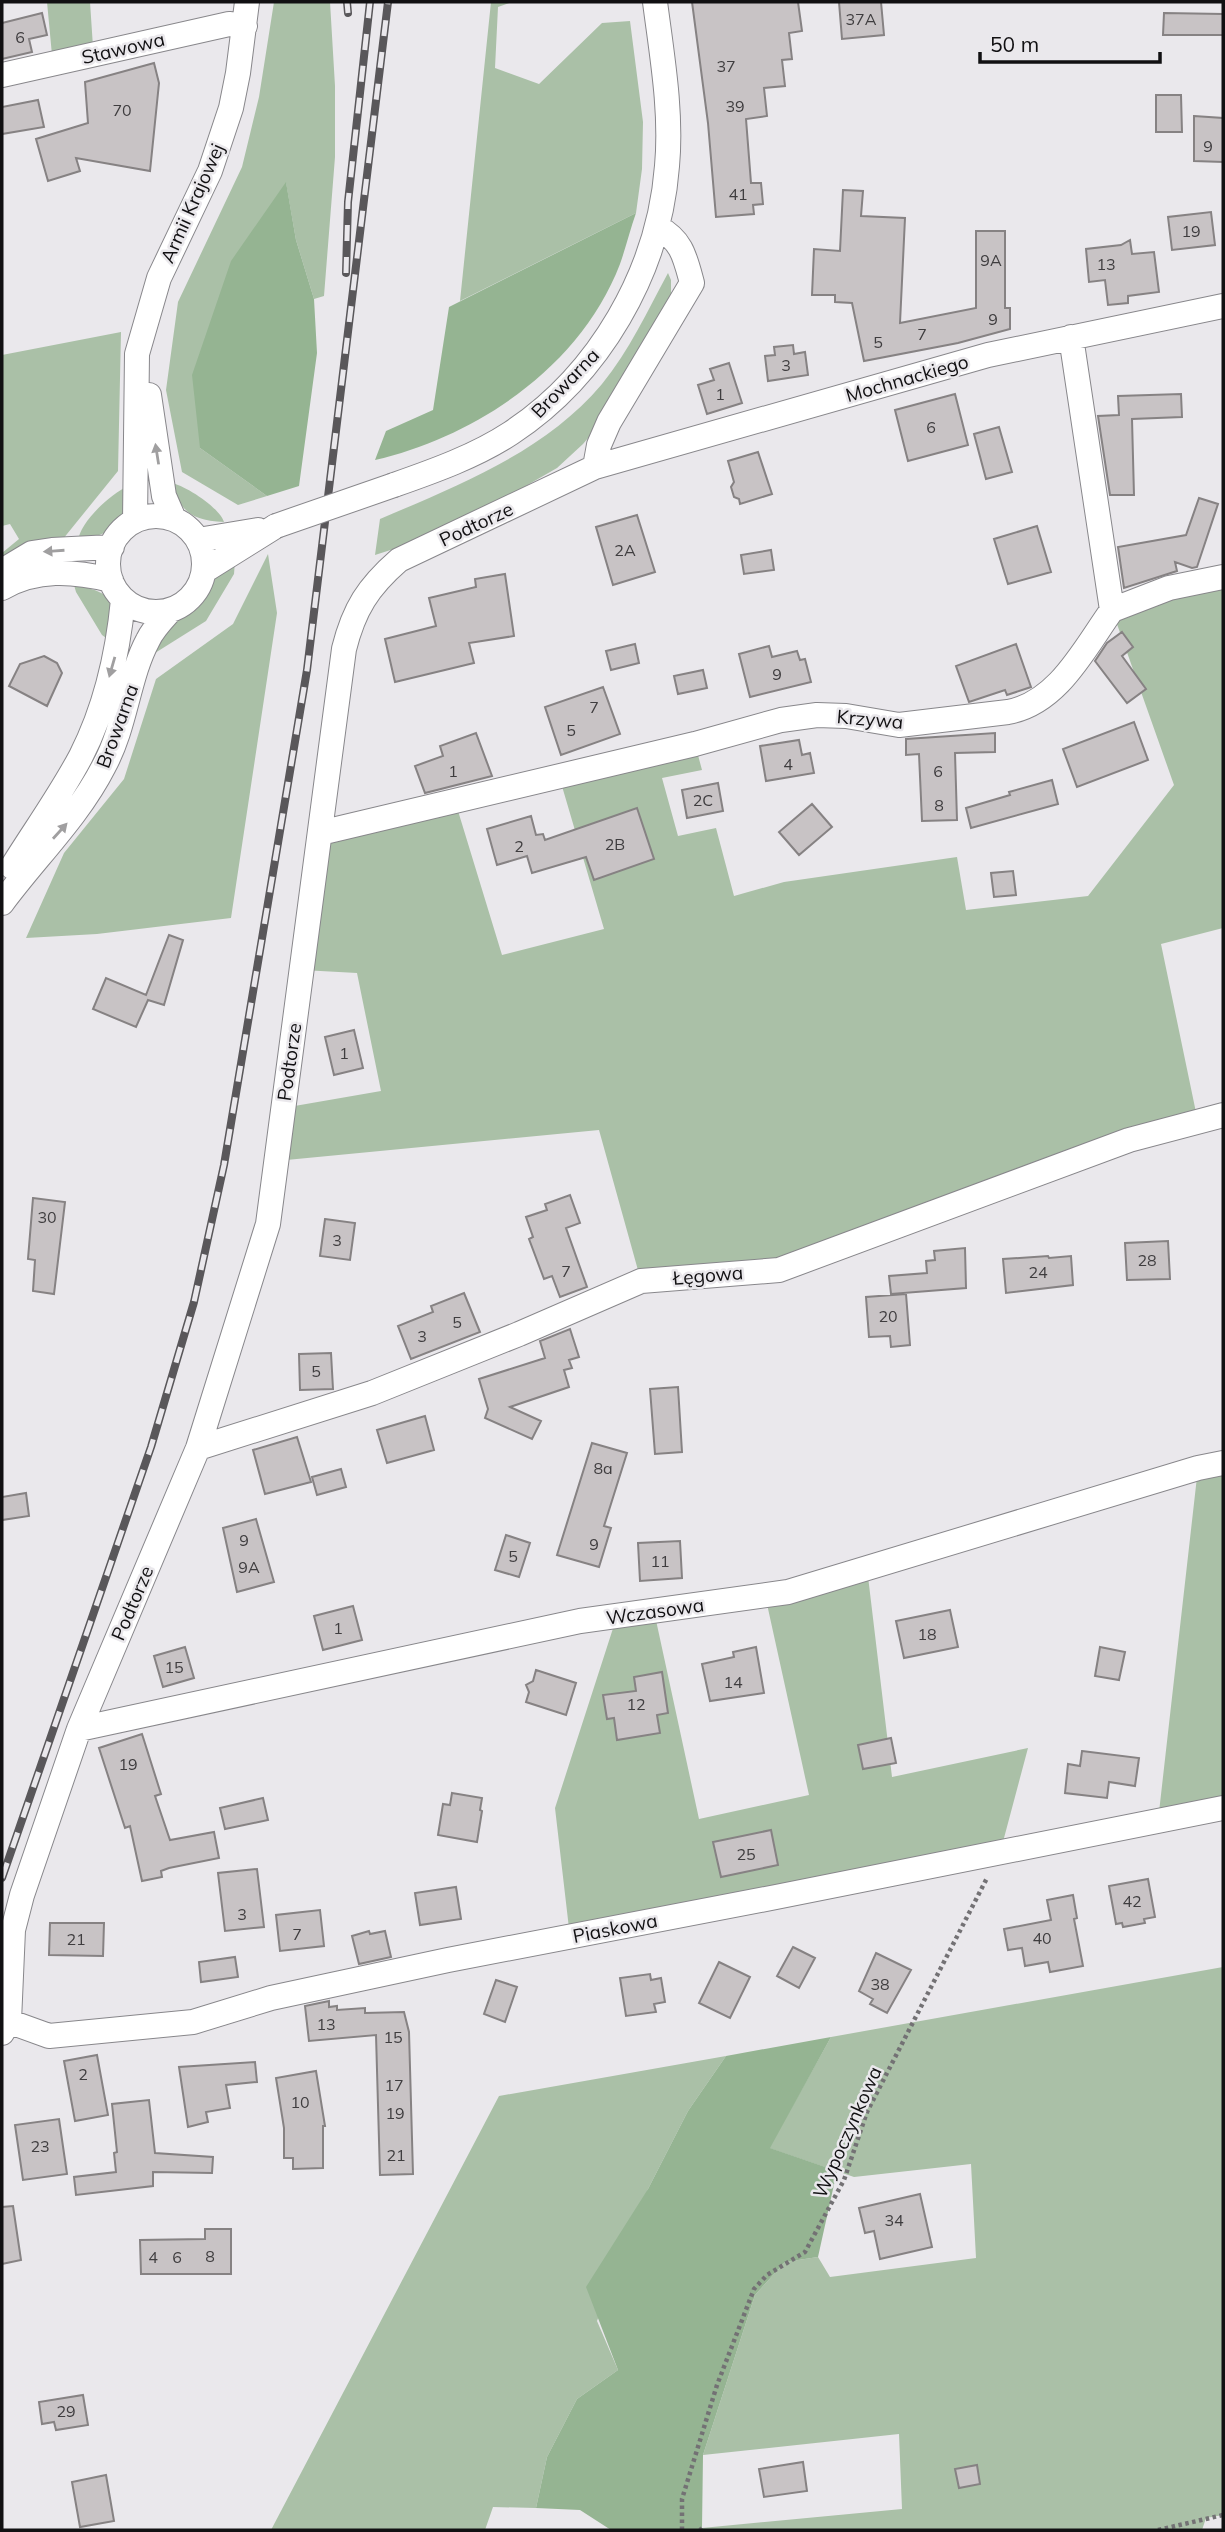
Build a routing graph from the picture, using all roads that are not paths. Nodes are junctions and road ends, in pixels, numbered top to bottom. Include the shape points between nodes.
1 (655, 2) edge
2 (246, 14) edge
3 (2, 75) edge
4 (657, 227) junction
5 (1223, 306) edge
6 (147, 321) junction
7 (1071, 337) junction
8 (595, 467) junction
9 (174, 519) junction
10 (135, 521) junction
11 (276, 526) junction
12 (198, 540) junction
13 (112, 547) junction
14 (2, 571) edge
15 (204, 571) junction
16 (1223, 577) edge
17 (2, 588) edge
18 (117, 590) junction
19 (171, 610) junction
20 (1112, 610) junction
21 (320, 833) junction
22 (2, 892) edge
23 (2, 903) edge
24 (1223, 1115) edge
25 (198, 1448) junction
26 (1223, 1463) edge
27 (79, 1729) junction
28 (1223, 1808) edge
29 (4, 2024) edge

1 - 4 street, Browarna via 668,141
2 - 3 street, Stawowa via 229,24
2 - 6 street, Armii Krajowej via 231,108 211,171 159,278
4 - 8 street via 678,244 692,283 609,422
4 - 11 street, Browarna, bridge via 643,271 608,335 586,366 534,417 508,435 432,472
5 - 7 street, Mochnackiego
9 -> 6 street, Armii Krajowej via 164,496 152,422
6 - 10 street, Armii Krajowej via 137,354
7 - 8 street, Mochnackiego via 988,355
7 - 20 street
8 - 21 street, Podtorze via 399,560 363,598 344,649
9 - 10 street via 152,516
9 - 12 street
10 - 13 street via 121,531
11 - 12 street, Browarna
11 - 15 street, Browarna
12 - 15 street
13 -> 14 street via 32,554
13 - 18 street via 108,564
15 - 19 street via 193,595
16 - 20 street via 1168,588
17 - 18 street via 19,579 68,572
18 - 19 street via 145,611
18 -> 22 street, Browarna via 116,651 89,736 11,868
23 -> 19 street, Browarna via 72,818 105,765 148,638
20 - 21 street, Krzywa via 1063,679 1025,709 899,725 836,715 781,720
21 - 25 street, Podtorze via 268,1224
24 - 25 street, Łęgowa via 1129,1140 779,1269 640,1281 372,1393
25 - 27 street, Podtorze
26 - 27 street, Wczasowa via 788,1592 580,1621
27 - 29 street, Podtorze via 13,1930
28 - 29 street, Piaskowa via 435,1963 271,1998 193,2022 49,2036

